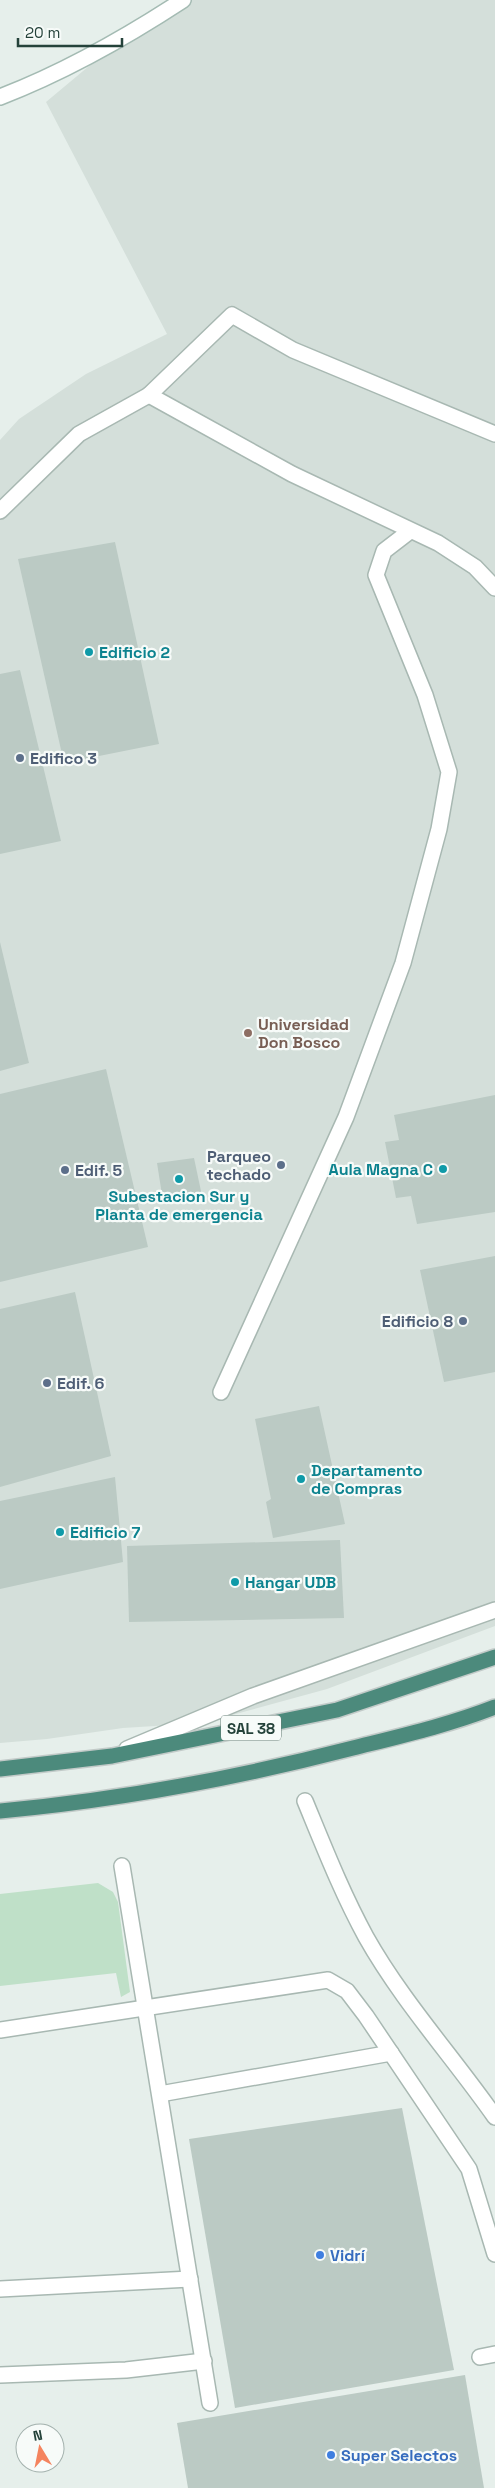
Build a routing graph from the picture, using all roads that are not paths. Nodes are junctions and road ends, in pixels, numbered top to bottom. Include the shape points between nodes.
1 (183, 0) edge
2 (0, 97) edge
3 (148, 395) junction
4 (495, 434) edge
5 (0, 511) edge
6 (410, 531) junction
7 (495, 588) edge
8 (221, 1392) dead end
9 (495, 1610) edge
10 (495, 1657) edge
11 (495, 1707) edge
12 (112, 1756) junction
13 (0, 1769) edge
14 (306, 1801) dead end
15 (0, 1811) edge
16 (122, 1866) dead end
17 (146, 2008) junction
18 (0, 2030) edge
19 (391, 2053) junction
20 (160, 2094) junction
21 (495, 2117) edge
22 (495, 2254) edge
23 (190, 2279) junction
24 (0, 2290) edge
25 (495, 2354) edge
26 (480, 2357) dead end
27 (204, 2361) junction
28 (0, 2375) edge
29 (210, 2403) dead end

1 - 2 main road via 92,55 39,82
3 - 4 main road via 232,315 293,350
3 - 5 main road via 79,434
3 - 6 main road via 292,474
6 - 7 main road via 438,543 475,568
6 - 8 main road via 384,551 376,574 426,695 449,772 439,829 403,963 346,1117
9 - 12 main road via 253,1696
10 - 12 highway, SAL 38 via 337,1710
11 - 15 highway via 404,1736 247,1774 68,1805
12 - 13 highway, SAL 38
14 - 21 main road via 333,1871 366,1937 398,1988
16 - 17 main road
17 - 18 main road
17 - 19 main road via 328,1980 347,1991
17 - 20 main road
19 - 20 main road
19 - 22 main road via 469,2169
20 - 23 main road
23 - 24 main road
23 - 27 main road
25 - 26 main road
27 - 28 main road via 126,2370
27 - 29 main road

